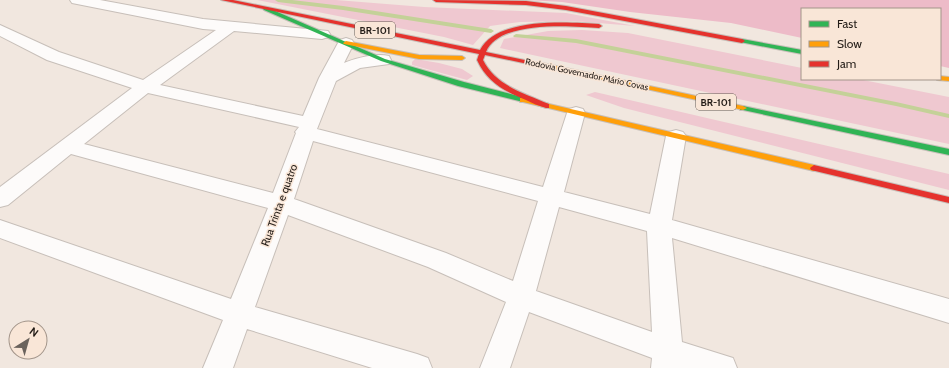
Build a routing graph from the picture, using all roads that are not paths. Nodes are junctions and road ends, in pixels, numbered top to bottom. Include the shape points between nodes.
1 (77, 0) edge
2 (224, 0) edge
3 (436, 0) edge
4 (266, 10) junction
5 (230, 26) junction
6 (606, 26) dead end
7 (622, 28) dead end
8 (0, 30) edge
9 (322, 34) junction
10 (708, 35) junction
11 (346, 44) junction
12 (482, 52) junction
13 (801, 52) edge
14 (382, 60) junction
15 (328, 78) junction
16 (145, 87) junction
17 (546, 106) junction
18 (576, 113) junction
19 (307, 127) junction
20 (676, 136) junction
21 (69, 147) junction
22 (949, 152) edge
23 (552, 196) junction
24 (0, 199) edge
25 (949, 200) edge
26 (281, 203) junction
27 (659, 226) junction
28 (0, 229) edge
29 (521, 297) junction
30 (949, 311) edge
31 (239, 314) junction
32 (667, 360) edge
33 (218, 368) edge
34 (417, 368) edge
35 (495, 368) edge
36 (722, 368) edge

1 - 5 street via 203,24
2 - 4 main road, Rodovia Governador Mário Covas / BR-101
3 - 10 main road via 566,8
4 - 9 main road
4 - 12 main road, Rodovia Governador Mário Covas / BR-101 via 359,26
5 - 9 street
5 - 16 street
6 - 12 main road via 545,25 516,29 490,40
7 - 10 main road
8 - 16 street via 53,56
9 - 11 main road
10 - 13 main road
11 - 12 main road via 441,58 462,58
11 - 14 main road
11 - 15 street, Rua Trinta e quatro
12 - 17 main road via 481,66 494,81
12 - 22 main road, Rodovia Governador Mário Covas / BR-101
14 - 15 street via 356,64
14 - 17 main road
15 - 19 street, Rua Trinta e quatro
16 - 19 street
16 - 21 street
17 - 18 main road
18 - 20 main road
18 - 23 street
19 - 23 street
19 - 26 street, Rua Trinta e quatro
20 - 25 main road
20 - 27 street
21 - 24 street
21 - 26 street
23 - 27 street
23 - 29 street
26 - 29 street via 437,260
26 - 31 street, Rua Trinta e quatro
27 - 30 street
27 - 32 street
28 - 31 street
29 - 32 street
29 - 35 street
31 - 33 street, Rua Trinta e quatro
31 - 34 street
32 - 36 street

